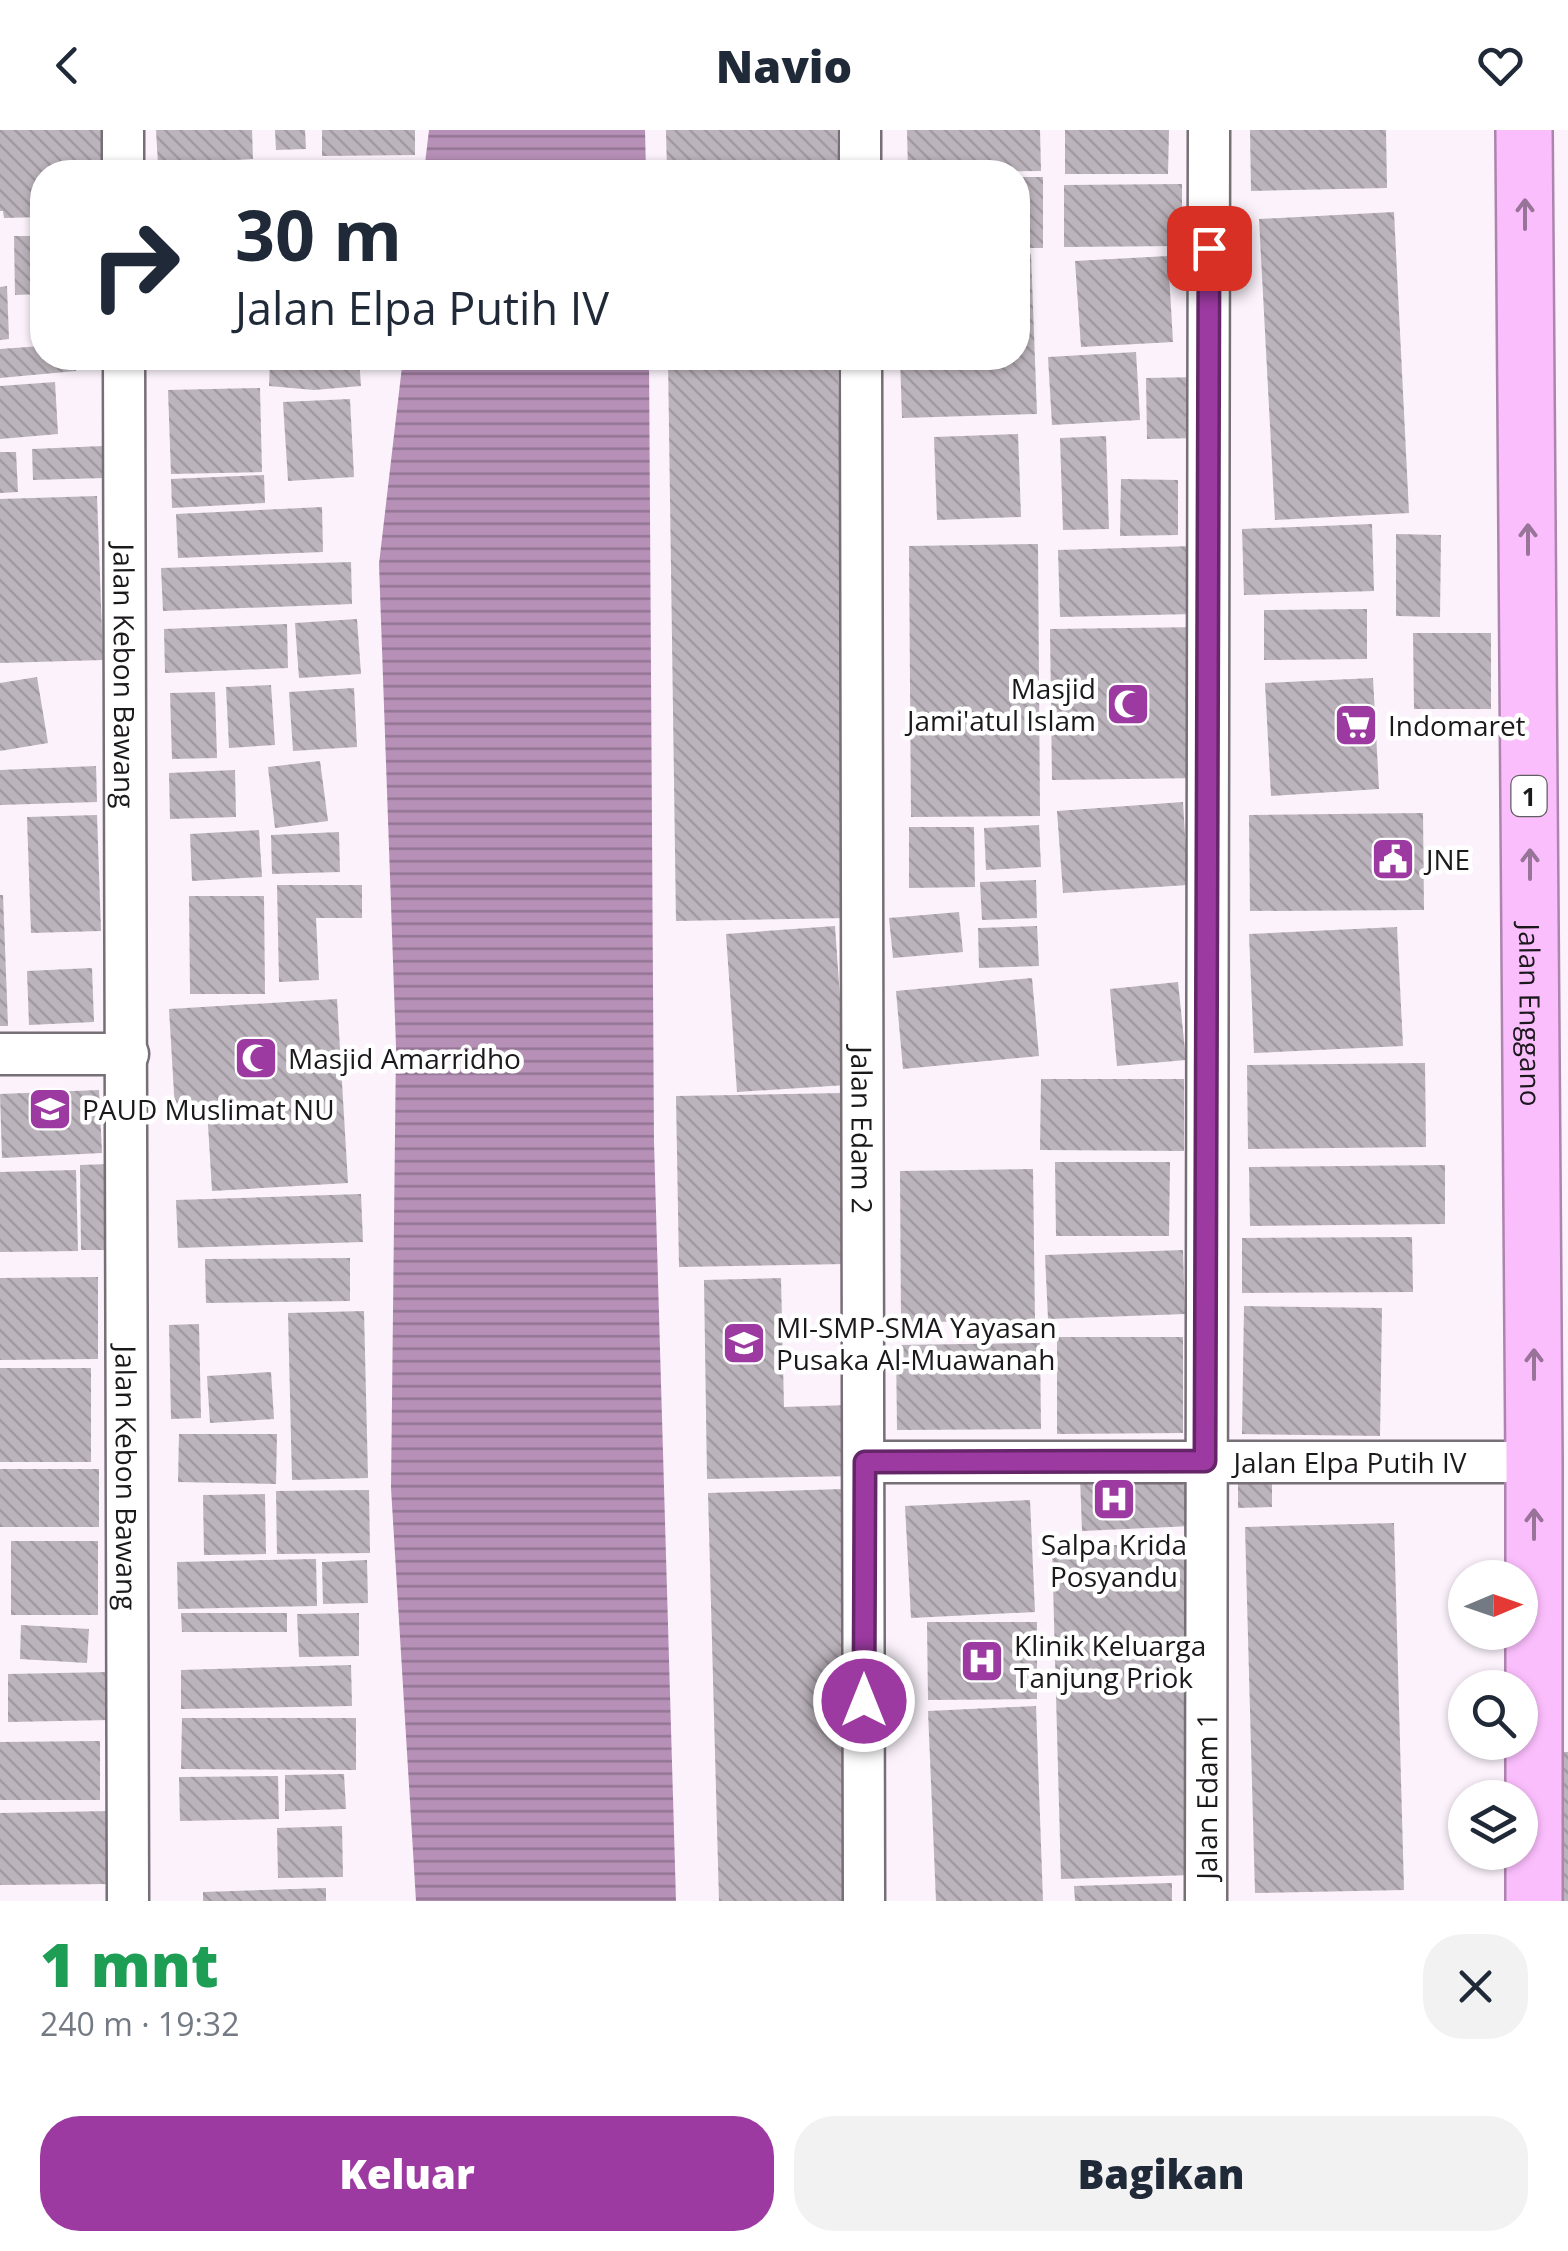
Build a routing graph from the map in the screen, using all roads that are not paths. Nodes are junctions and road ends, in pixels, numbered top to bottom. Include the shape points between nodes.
1 (123, 130) edge
2 (860, 130) edge
3 (1210, 130) edge
4 (1524, 130) edge
5 (123, 160) edge
6 (860, 160) edge
7 (124, 370) edge
8 (861, 370) edge
9 (0, 1054) edge
10 (128, 1054) junction
11 (1205, 1461) junction
12 (865, 1462) junction
13 (1534, 1462) junction
14 (128, 1901) edge
15 (864, 1901) edge
16 (1206, 1901) edge
17 (1534, 1901) edge

1 - 5 street
2 - 6 street
3 - 11 street, Jalan Edam 1
13 -> 4 highway, Jalan Enggano / 1
7 - 10 street, Jalan Kebon Bawang
8 - 12 street, Jalan Edam 2
9 - 10 street
10 - 14 street, Jalan Kebon Bawang
11 - 12 street, Jalan Elpa Putih IV
11 - 13 street, Jalan Elpa Putih IV
11 - 16 street, Jalan Edam 1
12 - 15 street, Jalan Edam 2
17 -> 13 highway, Jalan Enggano / 1

